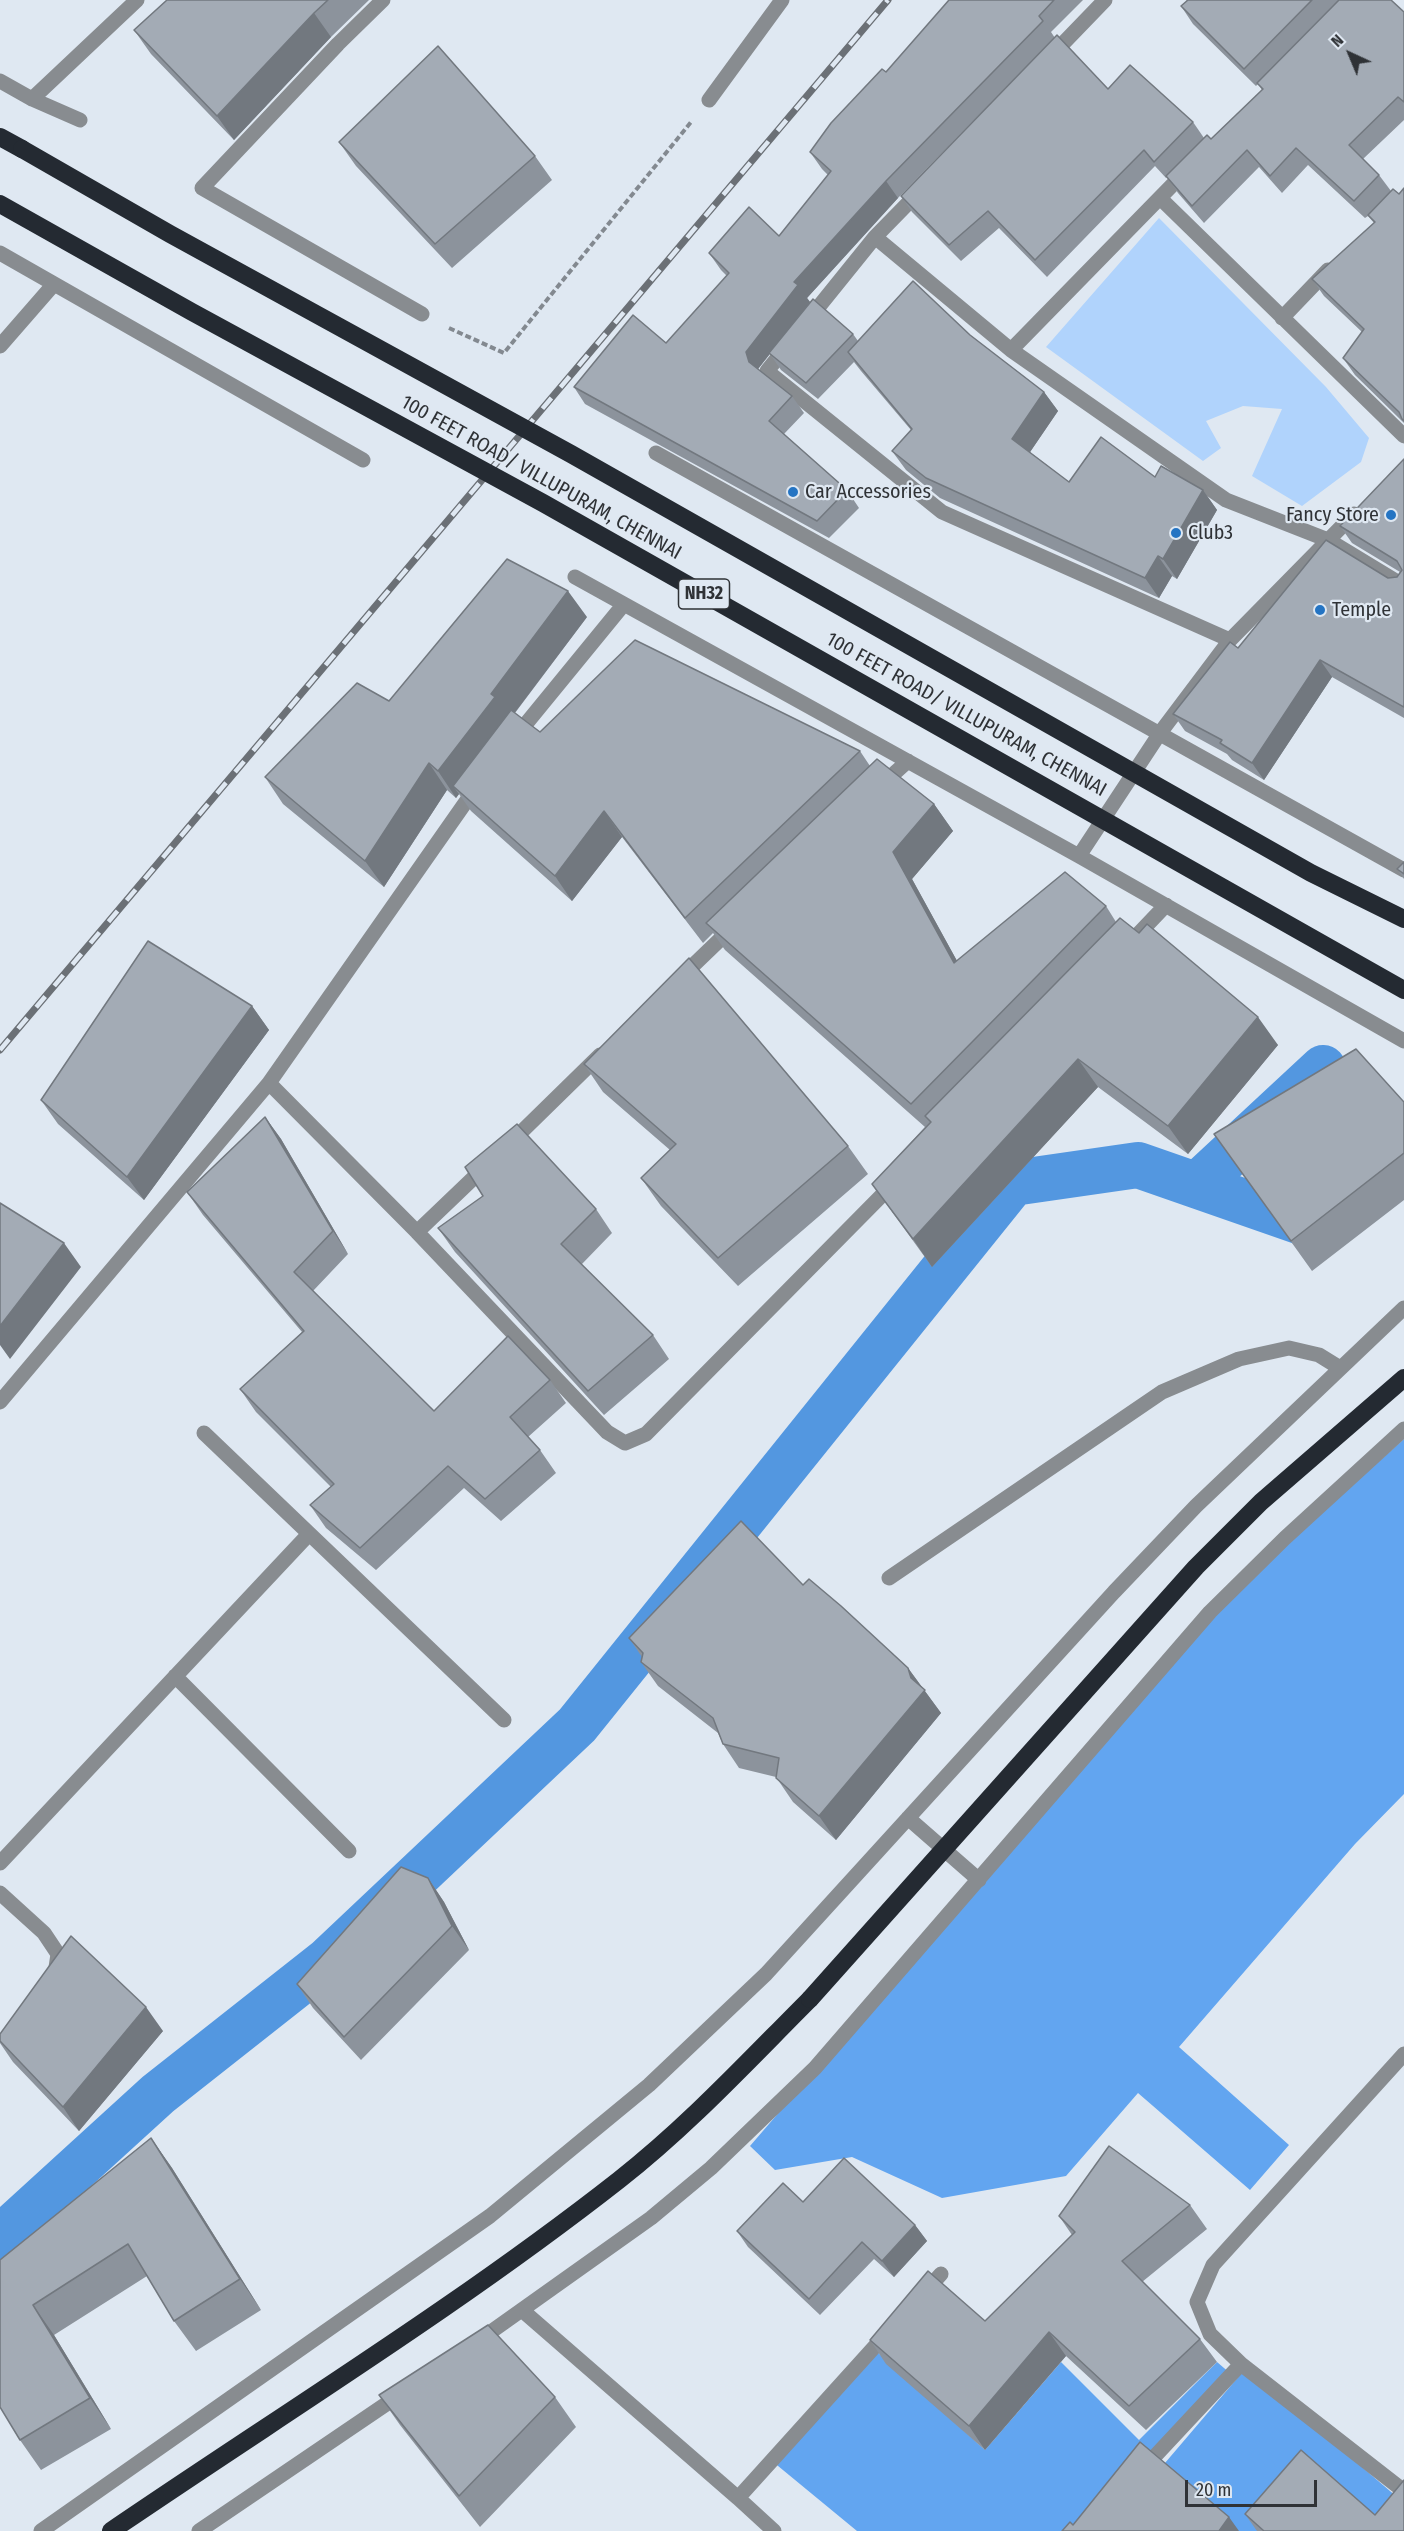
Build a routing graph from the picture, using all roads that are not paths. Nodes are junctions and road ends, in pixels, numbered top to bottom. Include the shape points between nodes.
1 (137, 0) edge
2 (383, 0) edge
3 (782, 0) edge
4 (1105, 0) edge
5 (1040, 68) edge
6 (0, 81) edge
7 (32, 99) junction
8 (710, 100) road end
9 (80, 120) dead end
10 (0, 137) edge
11 (1200, 157) edge
12 (933, 178) edge
13 (1160, 198) junction
14 (0, 204) edge
15 (875, 237) junction
16 (0, 253) edge
17 (1339, 259) edge
18 (54, 284) junction
19 (422, 314) road end
20 (1282, 318) junction
21 (0, 346) edge
22 (1011, 350) junction
23 (1404, 436) edge
24 (656, 453) edge
25 (363, 460) dead end
26 (1366, 502) edge
27 (1328, 540) junction
28 (575, 577) dead end
29 (1404, 586) edge
30 (624, 604) junction
31 (1230, 640) junction
32 (1160, 733) junction
33 (506, 750) edge
34 (908, 760) junction
35 (483, 777) edge
36 (866, 800) edge
37 (1079, 856) junction
38 (1404, 870) edge
39 (1166, 905) junction
40 (747, 913) edge
41 (1404, 919) edge
42 (1110, 963) edge
43 (671, 987) edge
44 (1404, 990) edge
45 (1404, 1041) edge
46 (612, 1044) edge
47 (269, 1083) junction
48 (905, 1172) edge
49 (417, 1232) junction
50 (1402, 1314) edge
51 (1340, 1368) junction
52 (1404, 1378) edge
53 (0, 1402) edge
54 (1404, 1429) edge
55 (204, 1433) dead end
56 (309, 1534) junction
57 (889, 1578) dead end
58 (175, 1676) junction
59 (504, 1720) dead end
60 (908, 1818) junction
61 (349, 1851) dead end
62 (0, 1863) edge
63 (979, 1881) junction
64 (0, 1893) edge
65 (51, 1986) edge
66 (1404, 2054) edge
67 (940, 2274) dead end
68 (911, 2307) edge
69 (523, 2311) junction
70 (896, 2324) edge
71 (464, 2351) edge
72 (1241, 2364) junction
73 (415, 2384) edge
74 (1135, 2479) edge
75 (1404, 2491) edge
76 (738, 2498) junction
77 (41, 2531) edge
78 (111, 2531) edge
79 (199, 2531) edge
80 (774, 2531) edge

1 - 7 street
2 - 19 street via 202,188
3 - 8 street
4 - 5 street
6 - 7 street
7 - 9 street
10 - 41 highway, 100 FEET ROAD/ VILLUPURAM, CHENNAI, bridge via 571,454 1311,873
11 - 13 street
12 - 15 street
13 - 20 street
13 - 22 street
14 - 44 highway, 100 FEET ROAD/ VILLUPURAM, CHENNAI / NH32, bridge via 543,503
15 - 22 street
15 - 31 street via 767,371 942,512
16 - 18 street
17 - 20 street
18 - 21 street
18 - 25 street
20 - 23 street
22 - 27 street via 1226,500
24 - 32 street
26 - 27 street
27 - 29 street
27 - 31 street
28 - 30 street
30 - 33 street
30 - 34 street
31 - 32 street
32 - 37 street
32 - 38 street
34 - 36 street
34 - 37 street
35 - 47 street
37 - 39 street
39 - 42 street
39 - 45 street
40 - 43 street
46 - 49 street
47 - 49 street
47 - 53 street
48 - 49 street via 646,1434 625,1443 607,1432
50 - 51 street
51 - 57 street via 1319,1355 1289,1348 1239,1359 1162,1392
51 - 60 street via 1196,1506
52 - 78 highway, bridge via 1261,1502 1196,1567 810,1999 698,2111 620,2179 503,2266
54 - 63 street via 1210,1612
55 - 56 street
56 - 58 street
56 - 59 street
58 - 61 street
58 - 62 street
60 - 63 street
60 - 77 street via 757,1982 649,2085 490,2216
63 - 69 street via 815,2068 711,2168 651,2218
64 - 65 street via 44,1933 58,1954
66 - 72 street via 1213,2265 1197,2302 1210,2334
67 - 68 street
69 - 71 street
69 - 76 street
70 - 76 street
72 - 74 street
72 - 75 street
73 - 79 street
76 - 80 street

